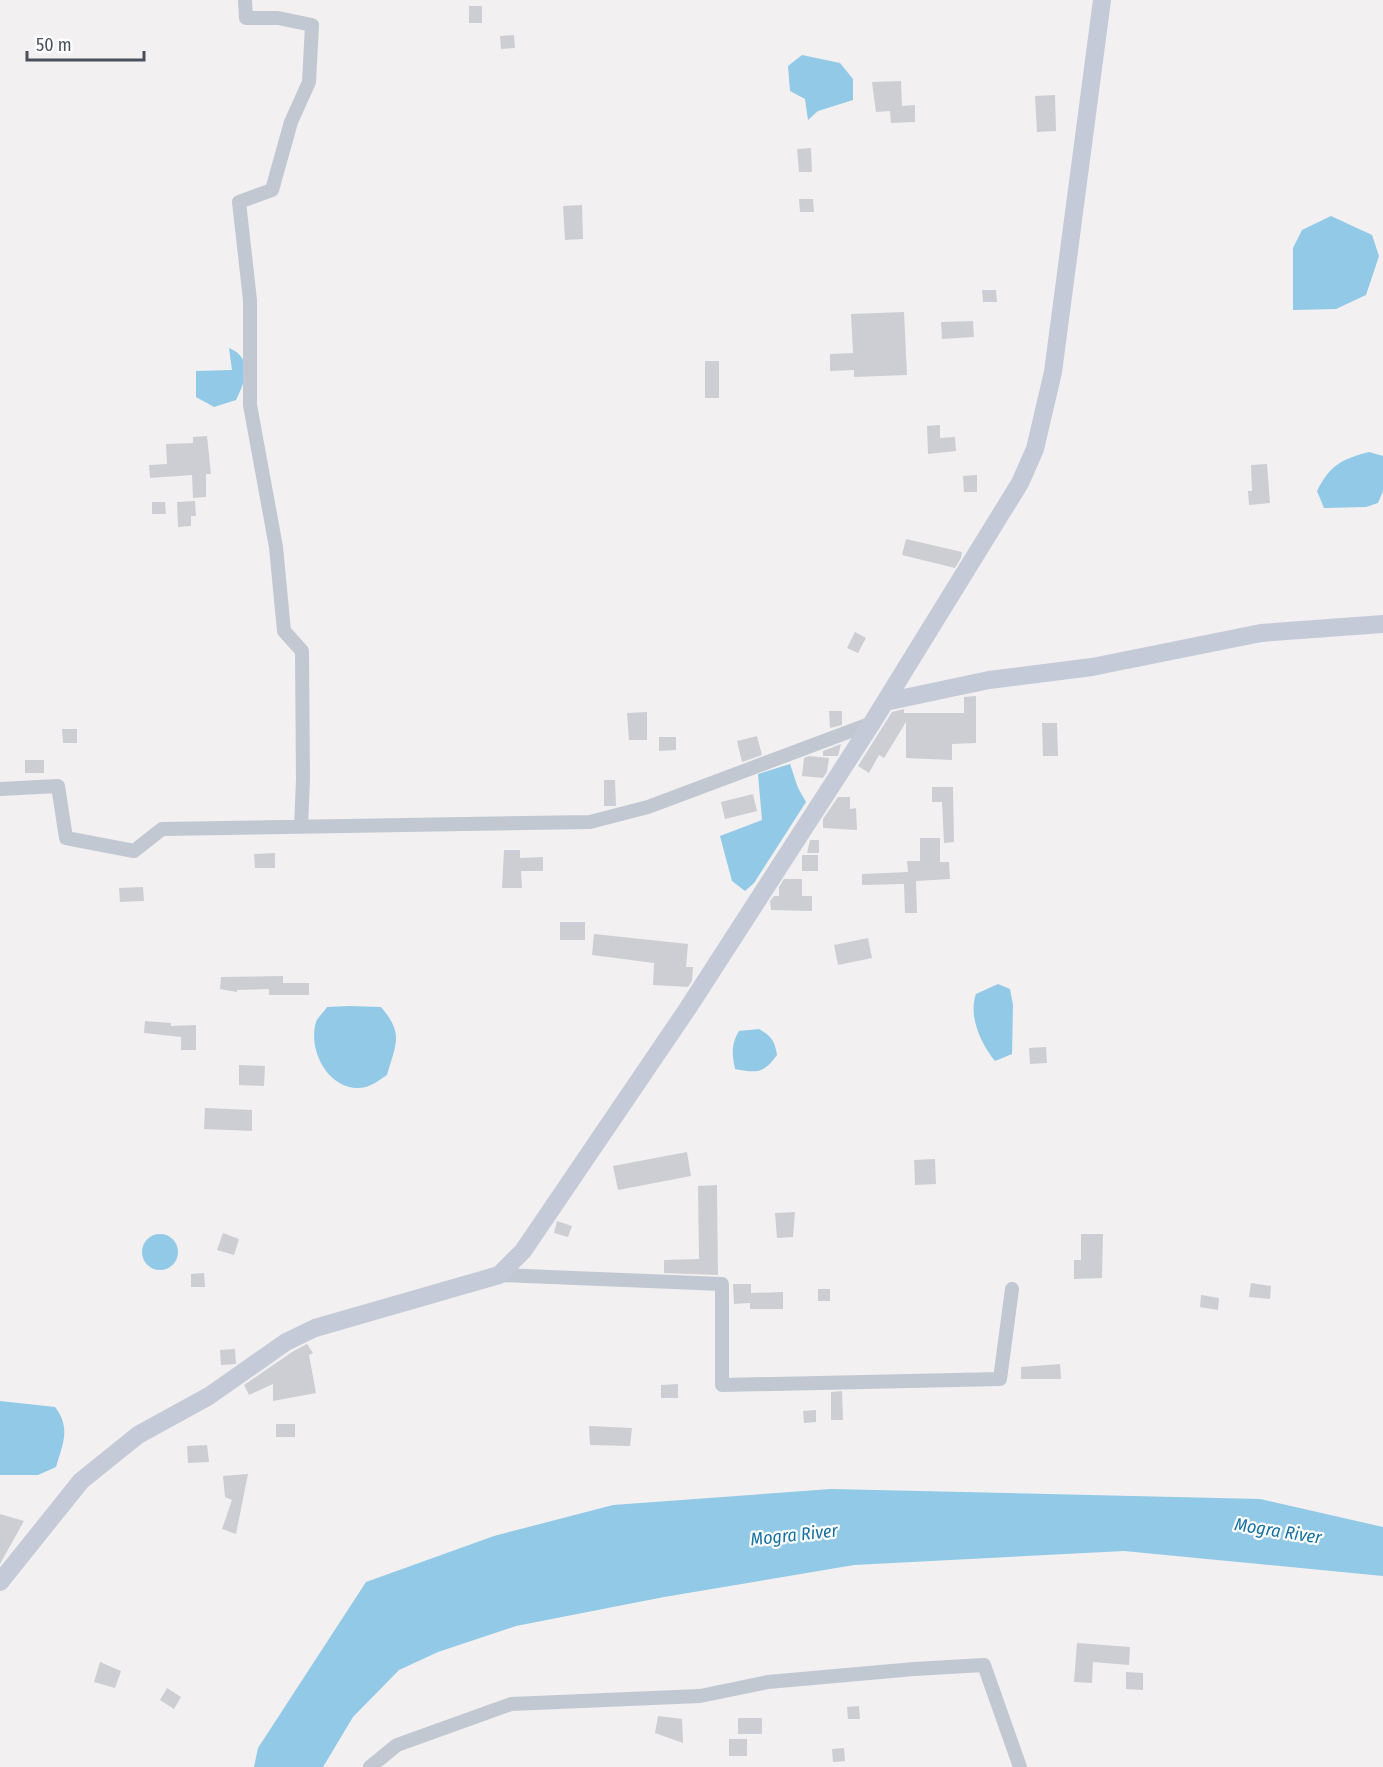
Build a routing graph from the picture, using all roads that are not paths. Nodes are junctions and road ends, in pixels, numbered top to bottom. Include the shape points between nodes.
1 (245, 0) edge
2 (1102, 0) edge
3 (1383, 624) edge
4 (885, 702) junction
5 (872, 723) junction
6 (0, 789) edge
7 (301, 827) junction
8 (499, 1275) junction
9 (1012, 1289) dead end
10 (0, 1582) edge
11 (370, 1767) edge
12 (1020, 1767) edge

1 - 7 street via 246,18 278,18 312,25 309,82 291,122 272,190 239,202 250,300 250,405 276,547 284,631 302,651
2 - 4 street via 1063,308 1035,449 1005,511
3 - 4 street via 1261,633
4 - 5 street
5 - 7 street via 648,807 590,822
5 - 8 street via 688,1008 523,1251
6 - 7 street via 58,786 66,838 134,851 162,829
8 - 9 street via 722,1284 722,1385 1000,1379
8 - 10 street via 353,1316 286,1342 209,1396 138,1435 95,1469
11 - 12 street via 397,1745 511,1704 700,1696 768,1682 984,1665

